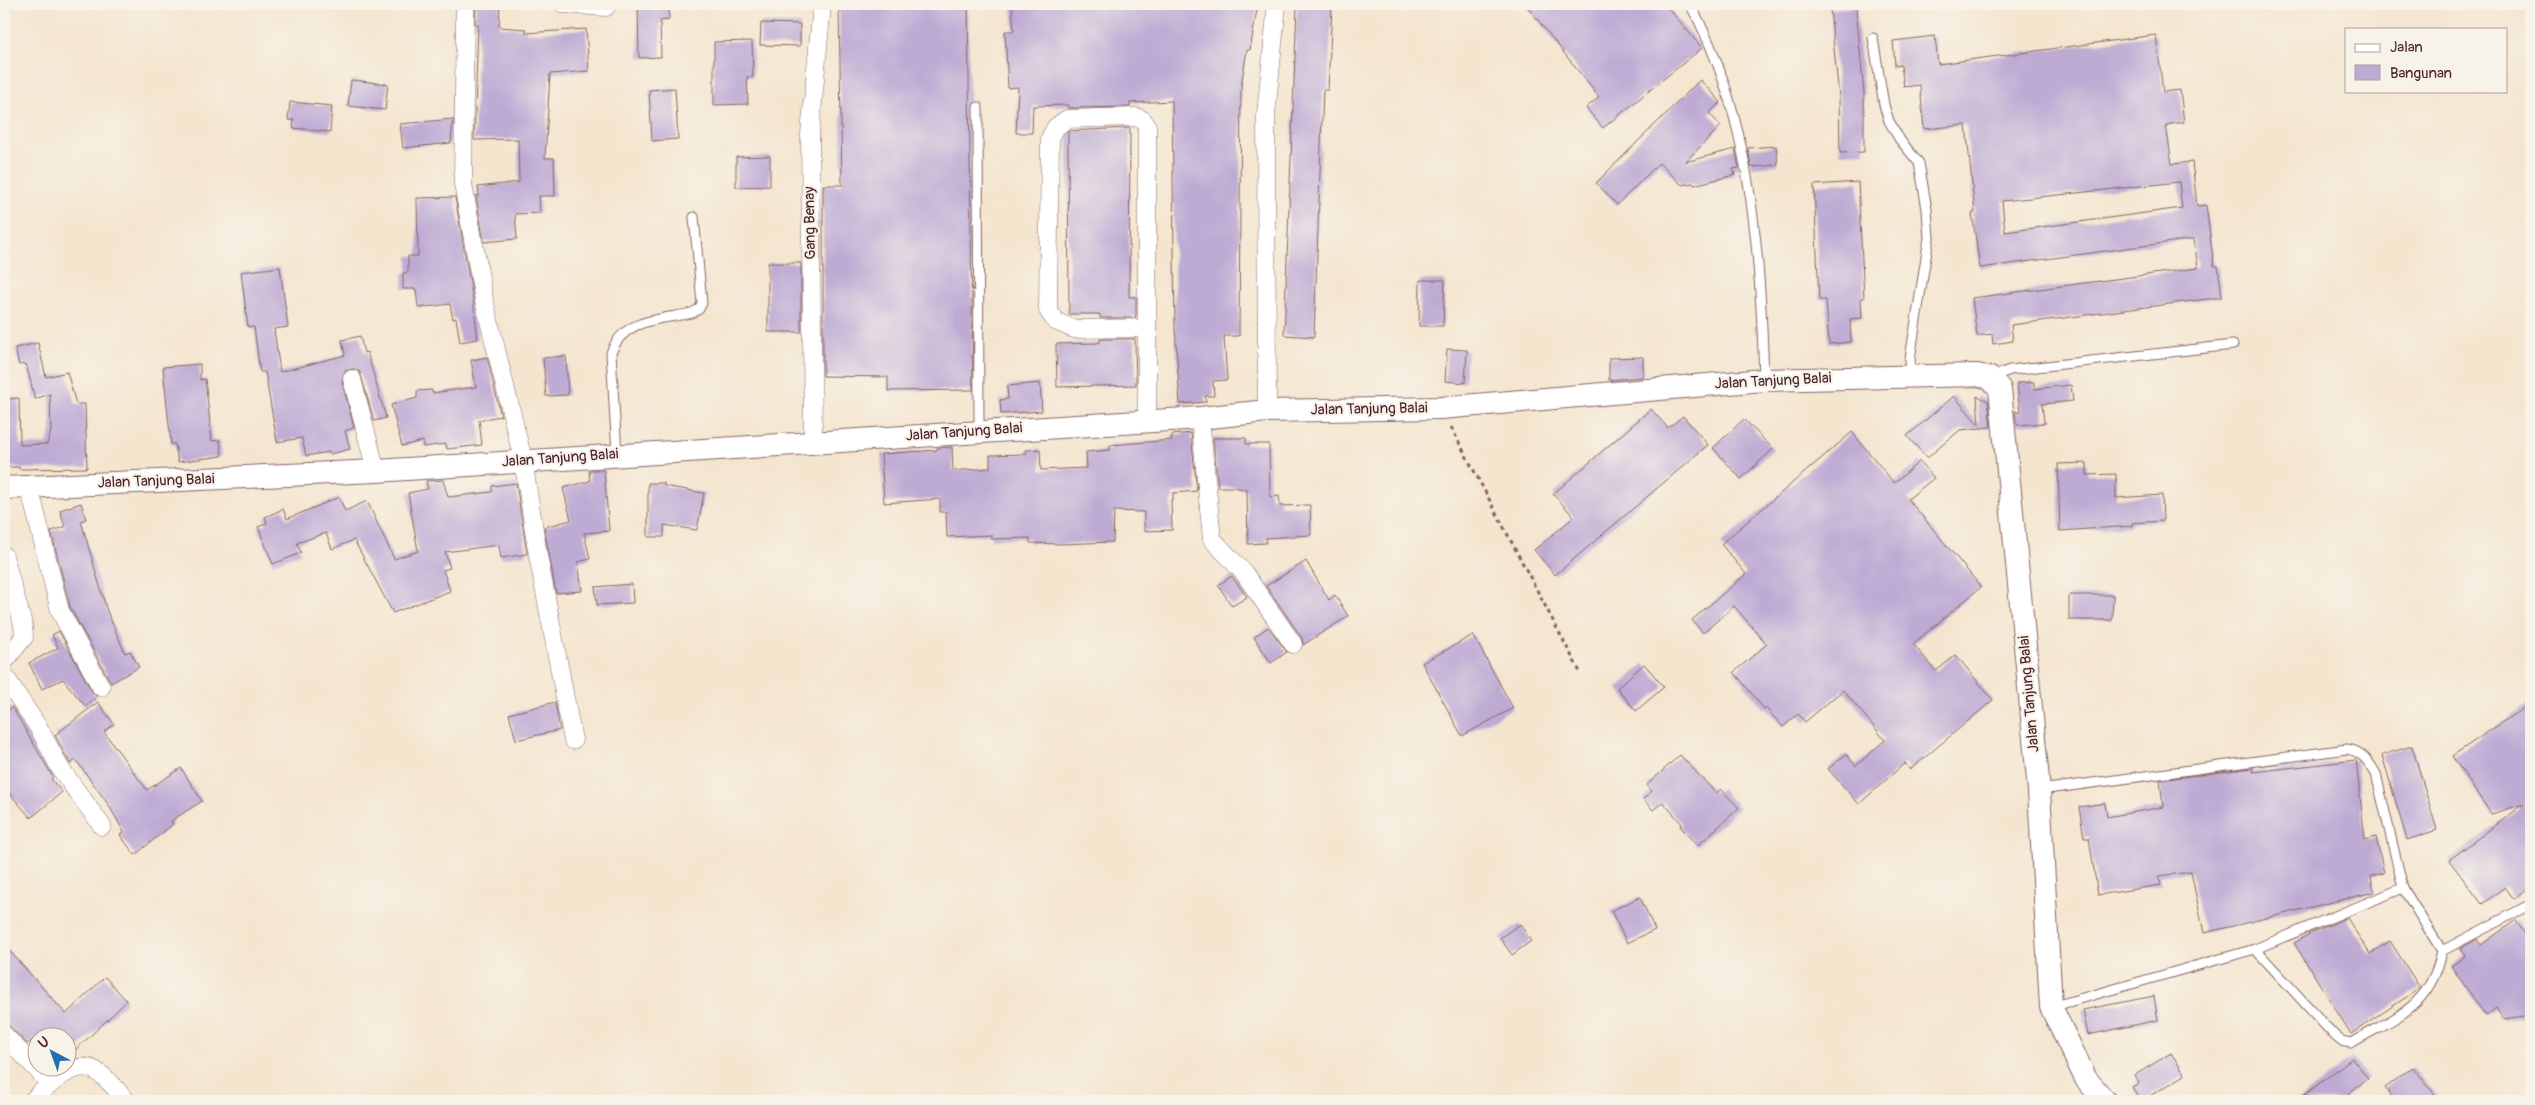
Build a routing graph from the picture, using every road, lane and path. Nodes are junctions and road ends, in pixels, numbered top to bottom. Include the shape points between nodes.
1 (465, 4) edge
2 (564, 4) edge
3 (822, 4) edge
4 (1277, 4) edge
5 (1690, 4) edge
6 (606, 7) dead end
7 (1873, 38) dead end
8 (978, 107) dead end
9 (694, 218) dead end
10 (1146, 328) junction
11 (2233, 344) dead end
12 (1911, 376) junction
13 (1990, 378) junction
14 (352, 379) dead end
15 (1764, 380) junction
16 (1441, 408) junction
17 (1266, 411) junction
18 (1200, 418) junction
19 (1147, 421) junction
20 (979, 431) junction
21 (812, 442) junction
22 (617, 454) junction
23 (523, 460) junction
24 (376, 471) junction
25 (29, 486) junction
26 (4, 488) edge
27 (4, 556) edge
28 (1293, 644) dead end
29 (4, 662) edge
30 (1580, 672) dead end
31 (4, 675) edge
32 (101, 686) dead end
33 (573, 740) dead end
34 (2039, 790) junction
35 (102, 826) dead end
36 (2403, 888) junction
37 (2531, 904) edge
38 (2254, 949) junction
39 (2442, 951) junction
40 (2051, 1007) junction
41 (4, 1035) edge
42 (51, 1084) junction
43 (32, 1101) edge
44 (127, 1101) edge
45 (2104, 1101) edge

1 - 23 street via 463,184 484,300
2 - 6 street
3 - 21 street, Gang Benay via 810,134
4 - 17 street via 1266,114
5 - 15 lane via 1714,57 1748,176 1758,251
7 - 12 lane via 1889,121 1919,163 1928,209 1929,238 1910,359
8 - 20 lane
9 - 22 lane via 702,303 699,309 637,324 623,332 611,353
10 - 10 street via 1147,126 1136,117 1067,119 1056,127 1050,138 1048,310 1055,321 1074,328
10 - 19 street
11 - 13 lane via 2010,370
12 - 13 street, Jalan Tanjung Balai via 1977,375
12 - 15 street, Jalan Tanjung Balai
13 - 34 street, Jalan Tanjung Balai via 2000,389
14 - 24 street
15 - 16 street, Jalan Tanjung Balai
16 - 17 street, Jalan Tanjung Balai
16 - 30 path
17 - 18 street, Jalan Tanjung Balai
18 - 19 street, Jalan Tanjung Balai
18 - 28 street via 1212,539 1244,573
19 - 20 street, Jalan Tanjung Balai
20 - 21 street, Jalan Tanjung Balai
21 - 22 street, Jalan Tanjung Balai
22 - 23 street, Jalan Tanjung Balai
23 - 24 street, Jalan Tanjung Balai
23 - 33 street
24 - 25 street, Jalan Tanjung Balai
25 - 26 street, Jalan Tanjung Balai
25 - 32 street via 60,611
27 - 29 street via 24,637
31 - 35 street via 60,768
34 - 36 lane via 2356,750 2369,761 2376,774
34 - 40 street, Jalan Tanjung Balai
36 - 38 lane
36 - 39 lane
37 - 39 lane
38 - 39 lane via 2334,1035 2351,1043 2415,1005 2437,973
38 - 40 lane
40 - 45 street, Jalan Tanjung Balai via 2086,1078
41 - 42 street
42 - 43 street
42 - 44 street via 67,1072 81,1067 94,1069

